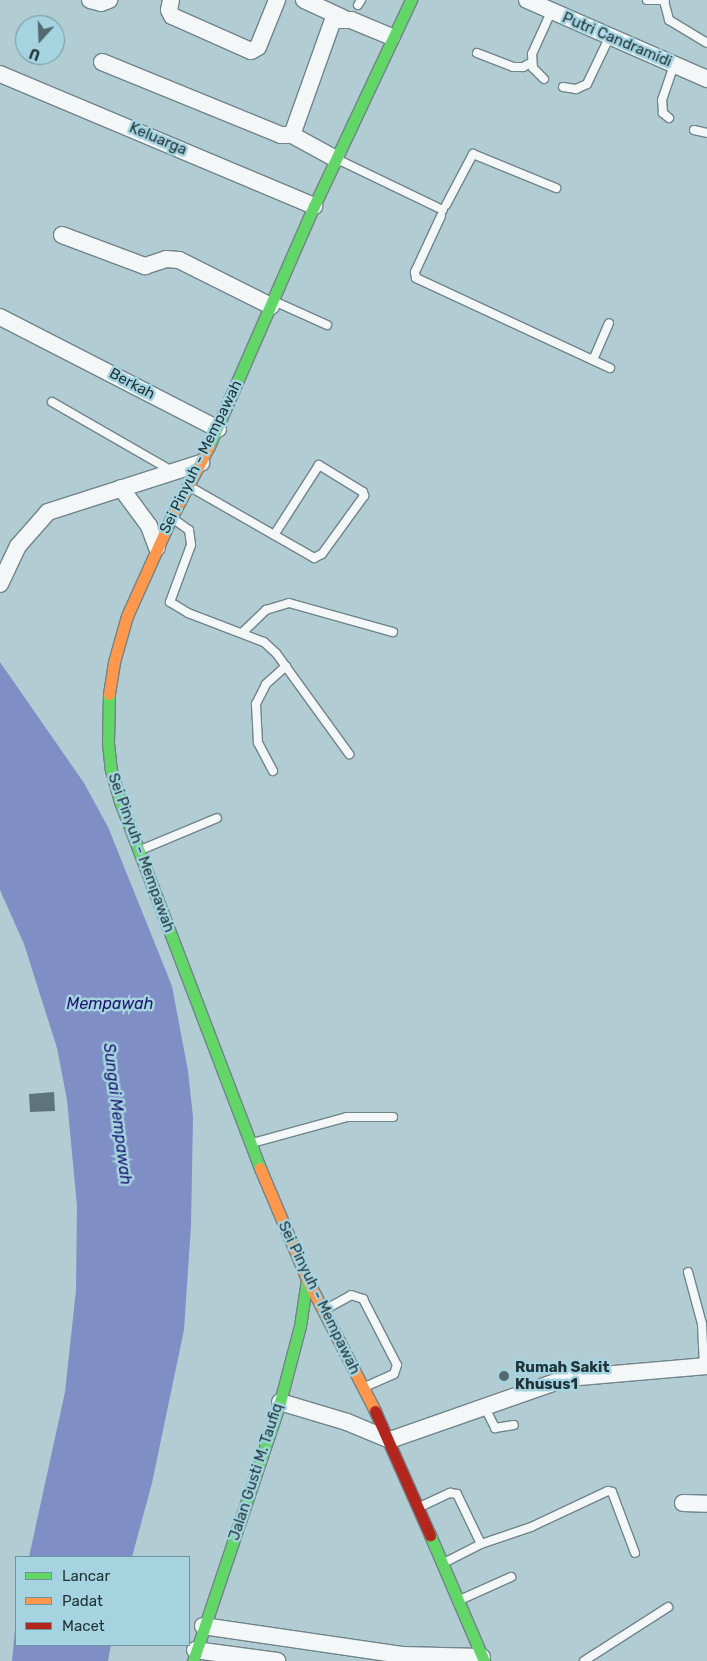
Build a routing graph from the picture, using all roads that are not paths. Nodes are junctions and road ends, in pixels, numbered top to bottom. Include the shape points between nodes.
1 (90, 0) edge
2 (108, 0) edge
3 (171, 0) edge
4 (277, 0) edge
5 (304, 0) edge
6 (411, 0) edge
7 (527, 0) edge
8 (647, 0) edge
9 (665, 0) edge
10 (551, 12) junction
11 (342, 18) junction
12 (392, 37) junction
13 (610, 38) junction
14 (707, 43) edge
15 (476, 53) dead end
16 (102, 62) dead end
17 (532, 62) junction
18 (674, 65) junction
19 (0, 74) edge
20 (544, 79) dead end
21 (707, 79) edge
22 (563, 87) dead end
23 (669, 118) dead end
24 (694, 130) dead end
25 (707, 133) edge
26 (292, 135) junction
27 (336, 159) junction
28 (556, 188) dead end
29 (314, 206) junction
30 (443, 210) junction
31 (62, 235) dead end
32 (272, 303) junction
33 (0, 317) edge
34 (609, 323) dead end
35 (327, 325) dead end
36 (594, 360) junction
37 (610, 368) dead end
38 (52, 402) dead end
39 (218, 429) junction
40 (201, 463) junction
41 (173, 472) junction
42 (188, 486) junction
43 (121, 488) junction
44 (171, 518) junction
45 (274, 535) junction
46 (157, 548) junction
47 (0, 584) edge
48 (243, 632) junction
49 (393, 632) dead end
50 (286, 666) junction
51 (349, 754) dead end
52 (273, 771) dead end
53 (216, 818) dead end
54 (138, 851) junction
55 (393, 1117) dead end
56 (252, 1144) junction
57 (688, 1272) dead end
58 (307, 1279) junction
59 (329, 1307) junction
60 (706, 1366) edge
61 (366, 1387) junction
62 (280, 1402) junction
63 (484, 1406) junction
64 (514, 1426) dead end
65 (390, 1440) junction
66 (683, 1503) dead end
67 (707, 1504) edge
68 (420, 1507) junction
69 (482, 1544) junction
70 (635, 1554) dead end
71 (450, 1559) junction
72 (511, 1577) dead end
73 (462, 1599) junction
74 (668, 1607) dead end
75 (203, 1626) junction
76 (194, 1656) edge
77 (401, 1658) edge
78 (483, 1659) edge
79 (277, 1661) edge
80 (584, 1661) edge

1 - 2 street via 101,3
3 - 4 street via 168,8 172,16 251,52 258,47
5 - 11 street
6 - 12 main road, Sei Pinyuh - Mempawah
7 - 10 street, Putri Candramidi
8 - 9 lane
9 - 14 lane via 666,16 674,25
10 - 13 street, Putri Candramidi
10 - 17 lane
11 - 12 street
11 - 26 street via 333,20
12 - 27 main road, Sei Pinyuh - Mempawah
13 - 18 street, Putri Candramidi
13 - 22 lane via 587,84 576,89
15 - 17 lane via 513,67 523,67
16 - 26 street via 281,135
17 - 20 lane via 536,73
18 - 21 street, Putri Candramidi
18 - 23 lane via 662,100 663,113
19 - 29 street, Keluarga
24 - 25 lane
26 - 27 street
27 - 29 main road, Sei Pinyuh - Mempawah
27 - 30 lane
28 - 30 lane via 474,154
29 - 32 main road, Sei Pinyuh - Mempawah
30 - 36 lane via 415,272 416,278
31 - 32 street via 145,266 166,259 179,260
32 - 35 lane
32 - 39 main road, Sei Pinyuh - Mempawah
33 - 39 street, Berkah
34 - 36 lane
36 - 37 lane
38 - 41 lane
39 - 40 main road, Sei Pinyuh - Mempawah
40 - 41 street
40 - 42 main road, Sei Pinyuh - Mempawah
41 - 43 street
42 - 44 main road, Sei Pinyuh - Mempawah
42 - 45 lane
43 - 46 street via 149,526
43 - 47 street via 48,512 18,546
44 - 46 main road, Sei Pinyuh - Mempawah
44 - 48 lane via 188,530 192,545 170,602 188,613
45 - 45 lane via 319,465 363,492 364,496 318,557 314,558
46 - 54 main road, Sei Pinyuh - Mempawah via 127,616 114,662 108,704 111,770
48 - 49 lane via 266,610 289,603
48 - 50 lane via 264,642
50 - 51 lane
50 - 52 lane via 266,684 256,704 258,743
53 - 54 lane
54 - 56 main road, Sei Pinyuh - Mempawah
55 - 56 lane via 346,1117
56 - 58 main road, Sei Pinyuh - Mempawah
57 - 60 lane via 702,1324
58 - 59 main road, Sei Pinyuh - Mempawah
58 - 62 main road, Jalan Gusti M. Taufiq via 300,1326
59 - 61 main road, Sei Pinyuh - Mempawah
59 - 61 lane via 355,1294 363,1299 397,1365 394,1374
60 - 63 street via 567,1378
61 - 65 main road, Sei Pinyuh - Mempawah
62 - 65 street via 347,1422
62 - 75 main road, Jalan Gusti M. Taufiq
63 - 64 lane via 495,1428
63 - 65 street
65 - 68 main road, Sei Pinyuh - Mempawah
66 - 67 street
68 - 69 lane via 450,1493 457,1494
68 - 71 main road, Sei Pinyuh - Mempawah
69 - 70 lane via 530,1527 608,1491 612,1492
69 - 71 lane
71 - 73 main road, Sei Pinyuh - Mempawah
72 - 73 lane
73 - 78 main road, Sei Pinyuh - Mempawah
74 - 80 lane
75 - 76 main road, Jalan Gusti M. Taufiq
75 - 77 street
76 - 79 street
77 - 78 street

